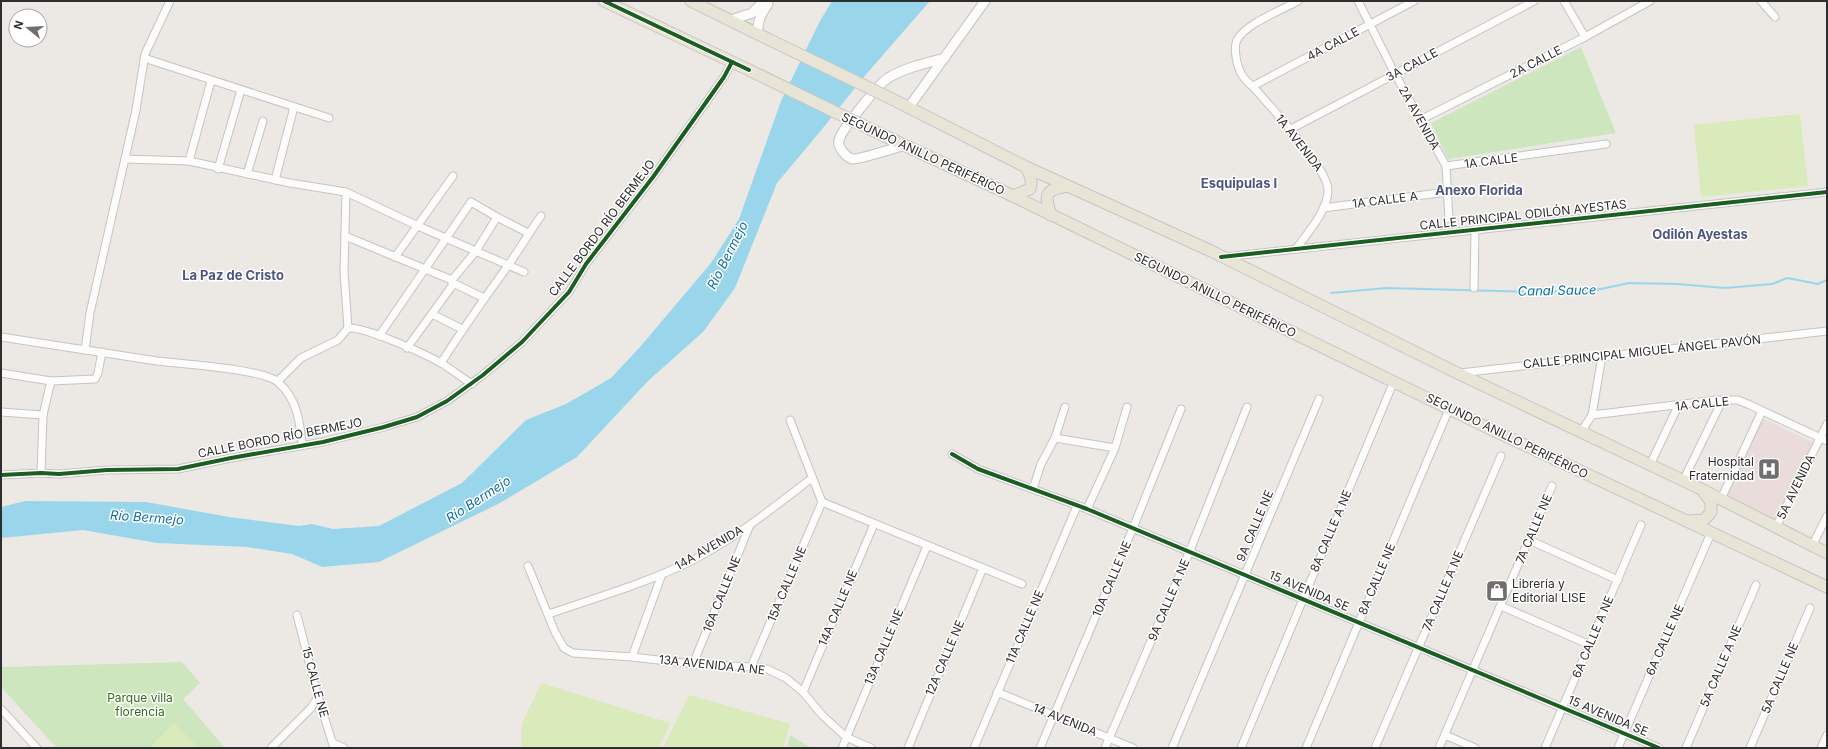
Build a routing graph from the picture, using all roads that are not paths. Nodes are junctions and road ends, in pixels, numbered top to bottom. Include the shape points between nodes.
1 (170, 1) edge
2 (604, 1) edge
3 (691, 1) edge
4 (764, 1) edge
5 (770, 1) edge
6 (985, 1) edge
7 (1298, 1) edge
8 (1358, 1) edge
9 (1414, 1) edge
10 (1534, 1) edge
11 (1564, 1) edge
12 (1650, 1) edge
13 (1761, 1) edge
14 (1775, 17) dead end
15 (731, 20) junction
16 (1370, 24) junction
17 (758, 34) junction
18 (1585, 37) junction
19 (144, 58) junction
20 (945, 58) junction
21 (732, 62) junction
22 (1395, 74) junction
23 (212, 81) junction
24 (1253, 86) junction
25 (241, 90) junction
26 (294, 106) junction
27 (909, 107) junction
28 (329, 118) dead end
29 (1420, 120) junction
30 (263, 121) dead end
31 (1289, 130) junction
32 (1606, 144) dead end
33 (904, 145) junction
34 (125, 159) junction
35 (189, 161) junction
36 (1446, 166) junction
37 (1026, 167) junction
38 (218, 169) junction
39 (247, 174) junction
40 (453, 176) dead end
41 (275, 180) junction
42 (1067, 186) junction
43 (346, 192) junction
44 (1447, 192) junction
45 (1827, 192) edge
46 (1013, 196) junction
47 (1323, 208) junction
48 (1051, 215) junction
49 (541, 216) dead end
50 (497, 217) junction
51 (1449, 219) dead end
52 (418, 226) junction
53 (1475, 230) junction
54 (528, 233) junction
55 (345, 236) junction
56 (446, 238) junction
57 (1296, 249) junction
58 (476, 251) junction
59 (395, 257) junction
60 (1221, 257) junction
61 (508, 265) junction
62 (425, 269) junction
63 (524, 272) dead end
64 (453, 281) junction
65 (1474, 288) dead end
66 (484, 298) junction
67 (432, 314) junction
68 (348, 328) junction
69 (462, 329) junction
70 (1827, 331) edge
71 (379, 336) junction
72 (1, 337) edge
73 (407, 348) junction
74 (85, 350) junction
75 (102, 352) junction
76 (1602, 356) junction
77 (441, 363) junction
78 (1, 373) edge
79 (1457, 373) junction
80 (51, 381) junction
81 (278, 381) junction
82 (1394, 381) junction
83 (472, 384) junction
84 (1319, 399) dead end
85 (1722, 401) junction
86 (1678, 406) junction
87 (1065, 407) dead end
88 (1128, 407) dead end
89 (1247, 407) dead end
90 (1181, 409) dead end
91 (1449, 409) junction
92 (1762, 410) junction
93 (1, 412) edge
94 (43, 415) junction
95 (1592, 415) junction
96 (790, 420) dead end
97 (1827, 424) edge
98 (1581, 432) junction
99 (1055, 438) junction
100 (1824, 439) edge
101 (302, 445) junction
102 (1115, 448) junction
103 (952, 454) dead end
104 (1501, 456) dead end
105 (1650, 465) junction
106 (41, 473) junction
107 (1, 475) edge
108 (812, 478) junction
109 (1683, 481) junction
110 (1552, 486) dead end
111 (1699, 488) junction
112 (1033, 489) junction
113 (1720, 499) junction
114 (822, 502) junction
115 (1077, 506) junction
116 (1087, 509) junction
117 (1827, 516) edge
118 (1682, 519) junction
119 (874, 524) junction
120 (750, 525) junction
121 (1641, 525) dead end
122 (1776, 527) junction
123 (1133, 528) junction
124 (1711, 533) junction
125 (1529, 540) junction
126 (927, 546) junction
127 (1812, 546) junction
128 (1190, 553) junction
129 (1827, 553) edge
130 (528, 566) dead end
131 (983, 568) junction
132 (662, 574) junction
133 (1245, 575) junction
134 (1618, 580) junction
135 (1022, 584) dead end
136 (1756, 585) dead end
137 (1827, 587) edge
138 (1303, 599) junction
139 (1501, 606) junction
140 (1810, 608) dead end
141 (549, 614) junction
142 (297, 615) dead end
143 (1359, 622) junction
144 (1590, 645) junction
145 (1419, 646) junction
146 (632, 657) junction
147 (693, 664) junction
148 (751, 667) junction
149 (1473, 669) junction
150 (802, 692) junction
151 (997, 692) junction
152 (318, 698) junction
153 (1563, 707) junction
154 (1, 709) edge
155 (1054, 715) junction
156 (1624, 733) junction
157 (1445, 734) junction
158 (1827, 735) edge
159 (846, 737) junction
160 (1109, 738) junction
161 (333, 746) edge
162 (37, 748) edge
163 (271, 748) edge
164 (344, 748) edge
165 (842, 748) edge
166 (871, 748) edge
167 (908, 748) edge
168 (974, 748) edge
169 (1040, 748) edge
170 (1105, 748) edge
171 (1133, 748) edge
172 (1172, 748) edge
173 (1241, 748) edge
174 (1306, 748) edge
175 (1375, 748) edge
176 (1439, 748) edge
177 (1475, 748) edge
178 (1545, 748) edge
179 (1618, 748) edge
180 (1659, 748) edge
181 (1686, 748) edge
182 (1750, 748) edge
183 (1821, 748) edge

1 - 19 street
2 - 21 main road, SEGUNDO ANILLO PERIFÉRICO
3 - 15 main road
4 - 15 street via 752,13
5 - 17 street via 759,18
6 - 20 street
7 - 24 street, 1A AVENIDA via 1246,29 1237,41 1236,53 1242,74
8 - 16 street, 2A AVENIDA
9 - 16 street, 4A CALLE
10 - 22 street, 3A CALLE
11 - 18 street
12 - 18 street, 2A CALLE
13 - 14 street
15 - 17 main road
16 - 22 street, 2A AVENIDA
16 - 24 street, 4A CALLE
17 - 27 main road, bridge
18 - 29 street, 2A CALLE
19 - 23 street
19 - 34 street
20 - 27 street
20 - 33 street via 888,78 848,124 839,140 844,154 850,159 858,160
21 - 33 main road, SEGUNDO ANILLO PERIFÉRICO, bridge
21 - 83 street, CALLE BORDO RÍO BERMEJO via 653,177 586,264 569,292 522,342
22 - 29 street, 2A AVENIDA
22 - 31 street, 3A CALLE
23 - 25 street
23 - 35 street
24 - 31 street, 1A AVENIDA
25 - 26 street
25 - 38 street
26 - 28 street
26 - 41 street
27 - 37 main road
29 - 36 street, 2A AVENIDA
30 - 39 street
31 - 47 street, 1A AVENIDA via 1325,177 1328,192
32 - 36 street, 1A CALLE
33 - 46 main road, SEGUNDO ANILLO PERIFÉRICO
34 - 35 street
34 - 74 street via 90,313
35 - 38 street
36 - 44 street, 2A AVENIDA
37 - 42 main road
37 - 46 main road via 1031,178 1030,189
38 - 39 street
39 - 41 street
40 - 52 street
41 - 43 street
42 - 48 main road via 1049,191 1046,197
42 - 60 main road
43 - 52 street
43 - 55 street
44 - 47 street, 1A CALLE A
44 - 51 street, 2A AVENIDA
45 - 53 street, CALLE PRINCIPAL ODILÓN AYESTAS
46 - 48 main road, SEGUNDO ANILLO PERIFÉRICO
47 - 57 street, 1A AVENIDA
48 - 82 main road, SEGUNDO ANILLO PERIFÉRICO
49 - 54 street
50 - 54 street
50 - 56 street via 471,202
50 - 58 street
52 - 56 street
52 - 59 street
53 - 57 street, CALLE PRINCIPAL ODILÓN AYESTAS
53 - 65 street
54 - 61 street
55 - 59 street
55 - 68 street via 344,272
56 - 58 street
56 - 62 street
57 - 60 street, CALLE PRINCIPAL ODILÓN AYESTAS
58 - 61 street
58 - 64 street
59 - 62 street
60 - 79 main road
61 - 63 street
61 - 66 street
62 - 64 street
62 - 71 street
64 - 66 street
64 - 67 street
66 - 69 street
67 - 69 street
67 - 73 street
68 - 71 street
68 - 81 street via 338,340 301,358
69 - 77 street
70 - 76 street, CALLE PRINCIPAL MIGUEL ÁNGEL PAVÓN
71 - 73 street
72 - 74 street
73 - 77 street
74 - 75 street
75 - 80 street via 95,379
75 - 81 street via 240,371
76 - 79 street, CALLE PRINCIPAL MIGUEL ÁNGEL PAVÓN
76 - 95 street
77 - 83 street
78 - 80 street
79 - 98 main road
80 - 94 street
81 - 101 street via 293,400 300,422
82 - 91 main road, SEGUNDO ANILLO PERIFÉRICO
82 - 138 street, 8A CALLE A NE
83 - 101 street, CALLE BORDO RÍO BERMEJO via 417,417 323,442
84 - 133 street, 9A CALLE NE
85 - 86 street, 1A CALLE
85 - 92 street, 1A CALLE via 1738,400
85 - 109 street
86 - 95 street, 1A CALLE
86 - 105 street
87 - 99 street
88 - 102 street
89 - 128 street, 9A CALLE A NE
90 - 123 street, 10A CALLE NE
91 - 118 main road, SEGUNDO ANILLO PERIFÉRICO
91 - 143 street, 8A CALLE NE
92 - 100 street, 1A CALLE
92 - 113 street
93 - 94 street
94 - 106 street
95 - 98 street
96 - 108 street
97 - 100 street, 5A AVENIDA
98 - 105 main road
99 - 102 street
99 - 112 street via 1041,464
100 - 122 street, 5A AVENIDA
101 - 106 street, CALLE BORDO RÍO BERMEJO via 178,469
102 - 116 street
103 - 112 street, 15 AVENIDA SE via 978,470
104 - 145 street, 7A CALLE A NE
105 - 109 main road
106 - 107 street, CALLE BORDO RÍO BERMEJO
108 - 114 street
108 - 120 street, 14A AVENIDA
109 - 111 main road
110 - 125 street, 7A CALLE NE
111 - 113 main road
111 - 118 main road via 1710,500 1711,512 1704,520 1696,522
112 - 115 street, 15 AVENIDA SE
113 - 122 main road
114 - 119 street
114 - 148 street, 15A CALLE NE
115 - 116 street, 15 AVENIDA SE
115 - 151 street, 11A CALLE NE
116 - 123 street, 15 AVENIDA SE
117 - 127 street
118 - 124 main road, SEGUNDO ANILLO PERIFÉRICO
119 - 126 street
119 - 150 street, 14A CALLE NE
120 - 132 street, 14A AVENIDA via 690,561
120 - 147 street, 16A CALLE NE
121 - 134 street, 6A CALLE A NE
122 - 127 main road
123 - 128 street, 15 AVENIDA SE
123 - 155 street, 10A CALLE NE
124 - 137 main road, SEGUNDO ANILLO PERIFÉRICO
124 - 156 street, 6A CALLE NE
125 - 134 street
125 - 139 street, 7A CALLE NE
126 - 131 street
126 - 159 street, 13A CALLE NE
127 - 129 main road
128 - 133 street, 15 AVENIDA SE
128 - 160 street, 9A CALLE A NE
130 - 141 street
131 - 135 street
131 - 167 street, 12A CALLE NE
132 - 141 street, 14A AVENIDA
132 - 146 street
133 - 138 street, 15 AVENIDA SE
133 - 172 street, 9A CALLE NE
134 - 144 street, 6A CALLE A NE
136 - 181 street, 5A CALLE A NE
138 - 143 street, 15 AVENIDA SE
138 - 173 street, 8A CALLE A NE
139 - 144 street
139 - 149 street, 7A CALLE NE
140 - 182 street, 5A CALLE NE
141 - 146 street, 13A AVENIDA A NE via 564,648 573,653
142 - 152 street, 15 CALLE NE
143 - 145 street, 15 AVENIDA SE
143 - 174 street, 8A CALLE NE
144 - 153 street, 6A CALLE A NE
145 - 149 street, 15 AVENIDA SE
145 - 175 street, 7A CALLE A NE
146 - 147 street, 13A AVENIDA A NE
147 - 148 street, 13A AVENIDA A NE
148 - 150 street, 13A AVENIDA A NE via 766,669 786,678
149 - 153 street, 15 AVENIDA SE
149 - 157 street, 7A CALLE NE
150 - 159 street, 13A AVENIDA A NE
151 - 155 street, 14 AVENIDA
151 - 168 street, 11A CALLE NE
152 - 161 street, 15 CALLE NE
152 - 163 street
153 - 156 street, 15 AVENIDA SE
153 - 178 street, 6A CALLE A NE
154 - 162 street
155 - 160 street, 14 AVENIDA
155 - 169 street, 10A CALLE NE
156 - 179 street, 6A CALLE NE
156 - 180 street, 15 AVENIDA SE
157 - 176 street, 7A CALLE NE
157 - 177 street
158 - 183 street
159 - 165 street, 13A CALLE NE
159 - 166 street, 13A AVENIDA A NE
160 - 170 street, 9A CALLE A NE
160 - 171 street, 14 AVENIDA
161 - 164 street

